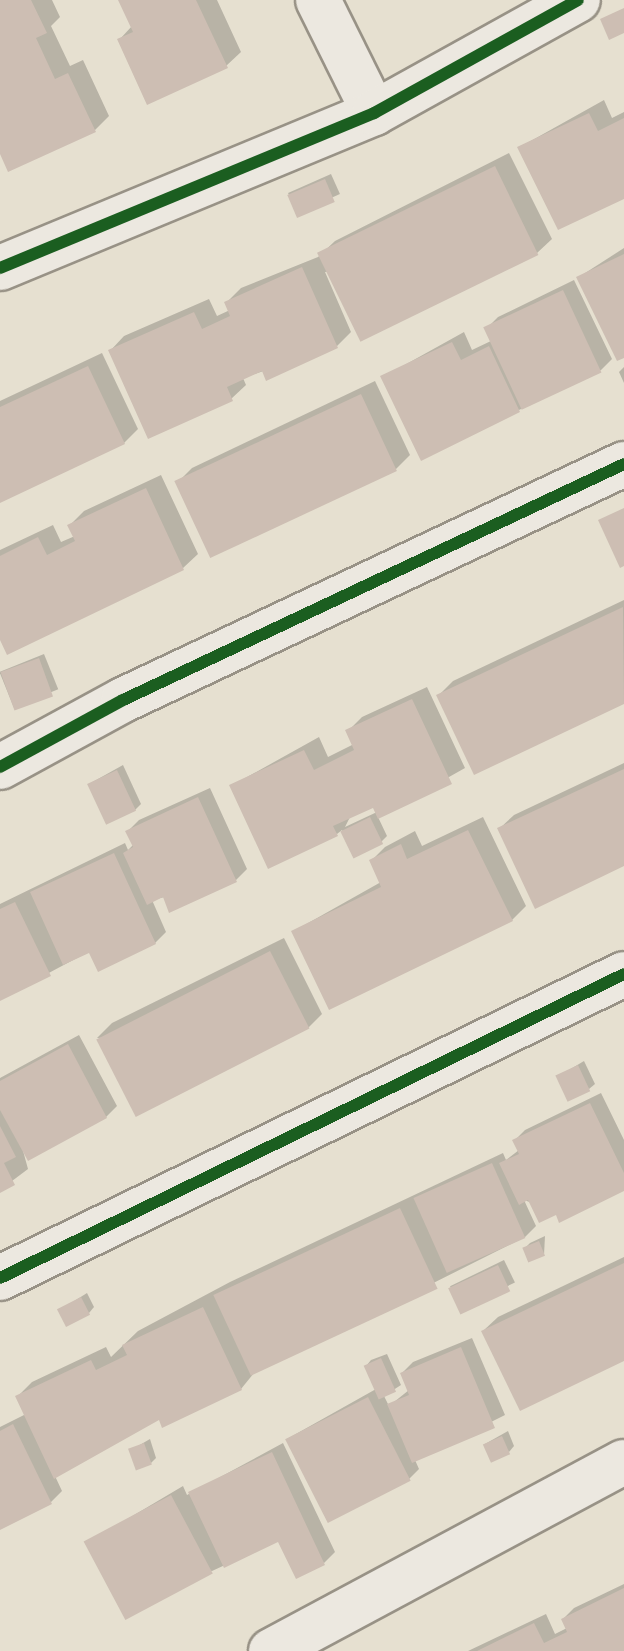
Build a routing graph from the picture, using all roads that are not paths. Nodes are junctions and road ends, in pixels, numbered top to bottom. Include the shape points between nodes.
1 (318, 0) edge
2 (578, 0) edge
3 (374, 113) junction
4 (0, 268) edge
5 (624, 464) edge
6 (0, 767) edge
7 (624, 974) edge
8 (0, 1278) edge
9 (624, 1462) edge
10 (271, 1651) edge

1 - 3 street
2 - 3 street
3 - 4 street
5 - 6 street via 123,700
7 - 8 street
9 - 10 street

